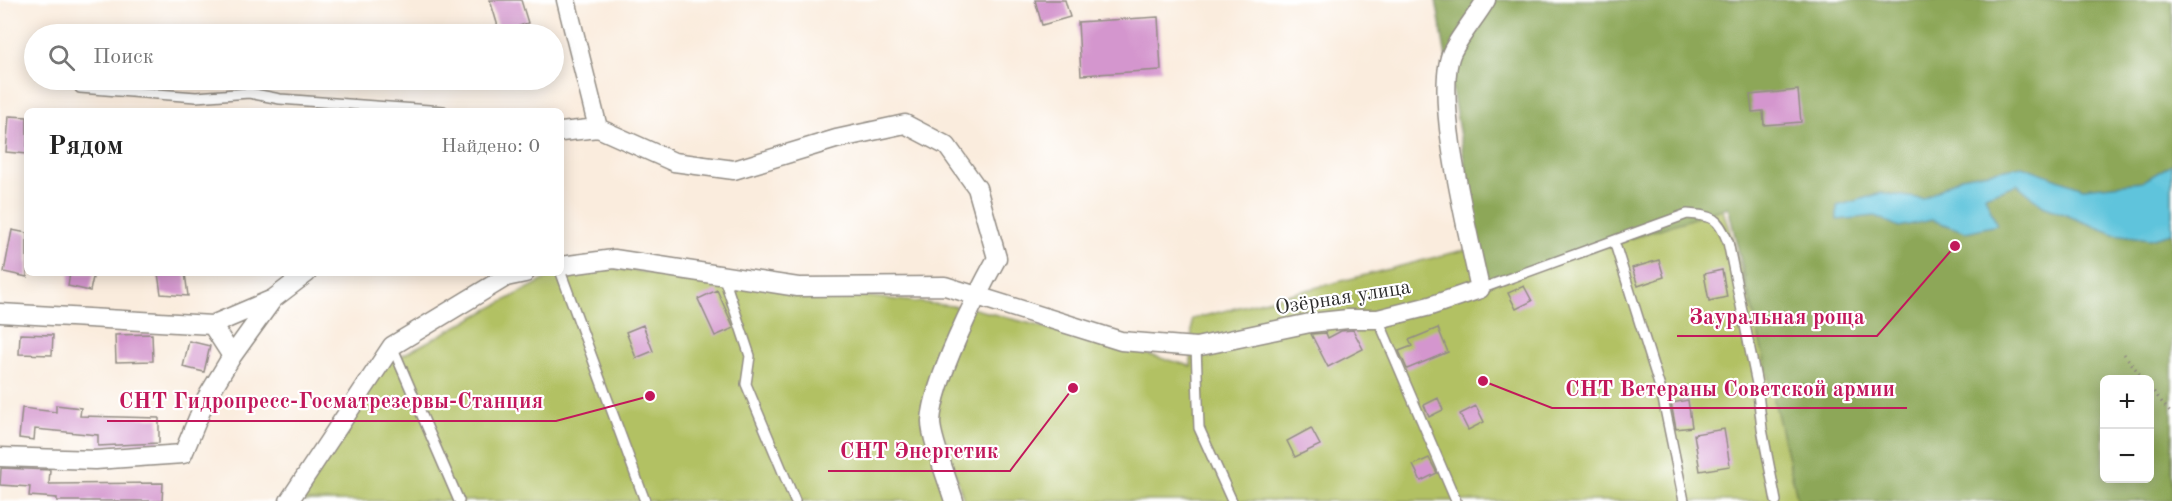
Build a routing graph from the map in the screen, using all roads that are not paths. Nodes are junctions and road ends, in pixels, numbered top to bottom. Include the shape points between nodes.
1 (566, 0) edge
2 (1486, 0) edge
3 (106, 90) edge
4 (402, 108) edge
5 (598, 128) junction
6 (564, 132) edge
7 (1614, 241) junction
8 (564, 266) edge
9 (723, 274) junction
10 (303, 276) edge
11 (511, 276) edge
12 (562, 276) edge
13 (1480, 289) junction
14 (976, 296) junction
15 (273, 299) junction
16 (0, 313) edge
17 (1378, 319) junction
18 (212, 326) junction
19 (392, 346) junction
20 (1196, 347) junction
21 (232, 356) junction
22 (0, 457) edge
23 (291, 500) edge
24 (459, 501) edge
25 (645, 501) edge
26 (795, 501) edge
27 (954, 501) edge
28 (1232, 501) edge
29 (1456, 501) edge
30 (1684, 501) edge
31 (1776, 501) edge

1 - 5 street
2 - 13 street via 1453,50 1446,75 1461,201
3 - 4 lane via 196,97 249,93
5 - 6 street
5 - 14 street via 674,162 734,170 905,124 946,146 977,188 997,258
7 - 13 lane, Озёрная улица
7 - 30 lane via 1662,394
7 - 31 lane, Озёрная улица via 1687,214 1708,216 1721,224 1757,384
8 - 9 street, Озёрная улица via 614,259
9 - 14 street, Озёрная улица via 798,287 945,286
9 - 26 lane via 750,356 746,384
10 - 15 street
11 - 19 street
12 - 25 lane
13 - 17 street, Озёрная улица
14 - 20 street, Озёрная улица via 1121,341
14 - 27 street via 942,379 930,422
15 - 18 street
15 - 21 street
16 - 18 street
17 - 20 street, Озёрная улица via 1310,323
17 - 29 lane
18 - 21 street
19 - 23 street
19 - 24 lane
20 - 28 lane via 1199,428
21 - 22 street via 206,399 183,454 95,460

